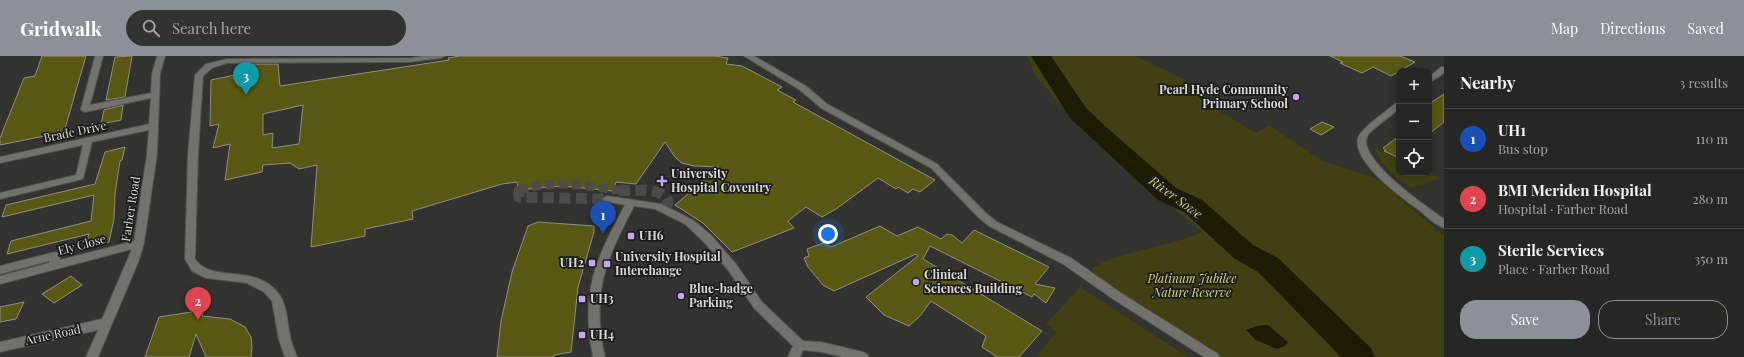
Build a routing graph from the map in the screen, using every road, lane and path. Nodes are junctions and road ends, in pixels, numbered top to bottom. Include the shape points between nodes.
1 (99, 56) edge
2 (161, 56) edge
3 (442, 56) edge
4 (748, 56) edge
5 (1444, 69) edge
6 (1432, 79) edge
7 (155, 95) junction
8 (1396, 107) edge
9 (154, 126) junction
10 (88, 141) junction
11 (0, 160) edge
12 (0, 196) edge
13 (607, 199) tunnel mouth
14 (631, 203) junction
15 (1444, 224) edge
16 (139, 243) junction
17 (54, 266) junction
18 (0, 270) edge
19 (0, 280) edge
20 (107, 323) junction
21 (800, 345) junction
22 (0, 347) edge
23 (92, 357) edge
24 (291, 357) edge
25 (599, 357) edge
26 (794, 357) edge
27 (863, 357) edge
28 (1214, 357) edge

1 - 7 street via 85,110
2 - 7 street, Farber Road via 156,74
3 - 24 street via 410,60 226,61 209,66 199,75 193,154 190,259 196,268 210,275 249,279 268,289 277,300 284,340
4 - 28 street via 803,88 824,106 934,166 993,224 1067,261
5 - 6 street
7 - 9 street, Farber Road
8 - 15 street via 1364,134 1363,149 1385,177
9 - 10 street, Brade Drive
9 - 16 street, Farber Road
10 - 11 street, Brade Drive
10 - 12 street via 80,176
13 - 14 street
14 - 21 street via 657,206 689,222 732,267 758,306
14 - 25 street via 610,241 598,276 592,318
16 - 17 street, Ely Close
16 - 20 street, Farber Road
17 - 18 street, Ely Close via 55,256
17 - 19 street, Ely Close
20 - 22 street, Arne Road
20 - 23 street, Farber Road
21 - 26 street
21 - 27 street

